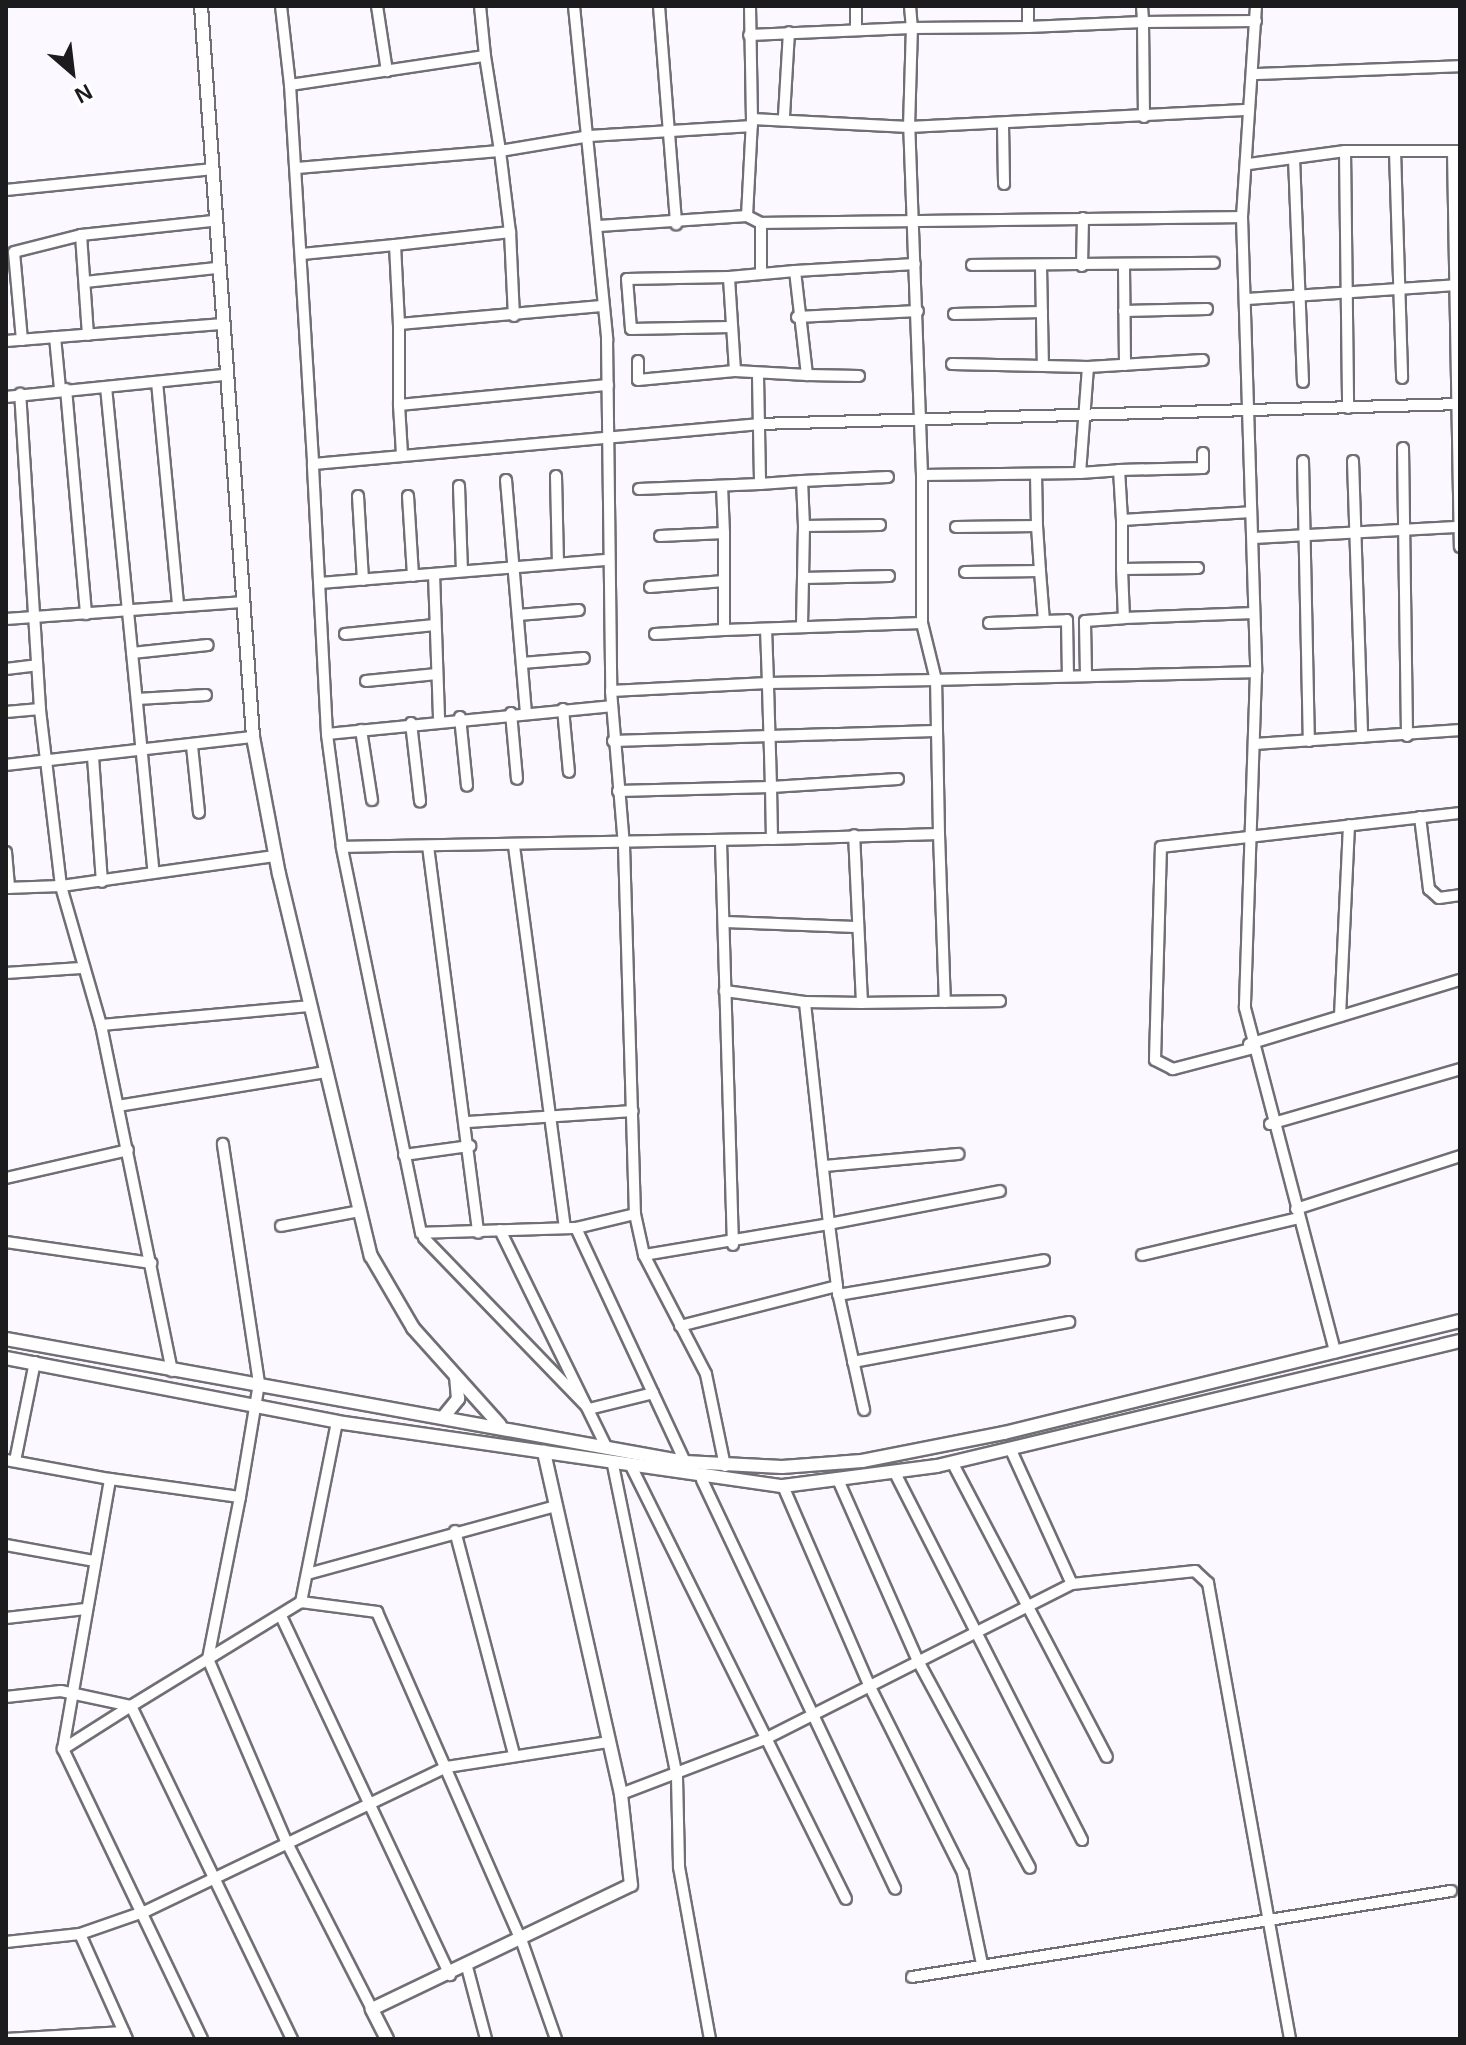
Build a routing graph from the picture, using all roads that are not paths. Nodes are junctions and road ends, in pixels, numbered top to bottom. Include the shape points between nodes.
1 (201, 6) edge
2 (281, 6) edge
3 (377, 6) edge
4 (480, 6) edge
5 (574, 6) edge
6 (659, 6) edge
7 (750, 6) edge
8 (856, 6) edge
9 (910, 6) edge
10 (1028, 6) edge
11 (1142, 6) edge
12 (1256, 6) edge
13 (1256, 21) junction
14 (1143, 22) junction
15 (1028, 27) junction
16 (856, 28) junction
17 (912, 28) junction
18 (789, 32) junction
19 (749, 35) junction
20 (485, 56) junction
21 (1460, 66) edge
22 (387, 71) junction
23 (1256, 74) junction
24 (290, 85) junction
25 (1245, 110) junction
26 (784, 116) junction
27 (1144, 117) junction
28 (752, 122) junction
29 (1003, 125) junction
30 (909, 127) junction
31 (671, 128) junction
32 (590, 136) junction
33 (500, 151) junction
34 (1345, 151) junction
35 (1395, 151) junction
36 (1456, 151) edge
37 (1294, 158) junction
38 (1249, 164) junction
39 (296, 168) junction
40 (211, 169) junction
41 (1004, 184) dead end
42 (6, 190) edge
43 (747, 216) junction
44 (1242, 217) junction
45 (1083, 218) junction
46 (915, 219) junction
47 (213, 221) junction
48 (761, 223) junction
49 (676, 224) junction
50 (599, 226) junction
51 (510, 232) junction
52 (81, 235) junction
53 (395, 245) junction
54 (302, 254) junction
55 (1214, 263) dead end
56 (915, 264) junction
57 (972, 265) dead end
58 (1041, 266) junction
59 (1082, 266) junction
60 (1124, 267) junction
61 (216, 268) junction
62 (795, 271) junction
63 (761, 274) junction
64 (729, 277) junction
65 (85, 282) junction
66 (1456, 286) edge
67 (1400, 288) junction
68 (11, 289) edge
69 (1349, 291) junction
70 (1299, 295) junction
71 (1247, 299) junction
72 (602, 306) junction
73 (1207, 309) dead end
74 (918, 311) junction
75 (1124, 311) junction
76 (1042, 312) junction
77 (954, 314) dead end
78 (514, 316) junction
79 (797, 317) junction
80 (220, 324) junction
81 (399, 324) junction
82 (731, 327) junction
83 (88, 335) junction
84 (55, 337) junction
85 (22, 340) junction
86 (6, 341) edge
87 (1203, 360) dead end
88 (638, 361) dead end
89 (952, 364) dead end
90 (1125, 365) junction
91 (1043, 366) junction
92 (1088, 367) junction
93 (735, 371) junction
94 (223, 375) junction
95 (807, 375) junction
96 (758, 376) junction
97 (859, 376) dead end
98 (1402, 378) dead end
99 (157, 382) junction
100 (1303, 382) dead end
101 (608, 385) junction
102 (106, 387) junction
103 (63, 389) junction
104 (20, 394) junction
105 (6, 397) edge
106 (1457, 404) edge
107 (399, 405) junction
108 (1348, 408) junction
109 (1244, 410) junction
110 (1084, 417) junction
111 (923, 420) junction
112 (758, 424) junction
113 (608, 437) junction
114 (1403, 448) dead end
115 (1203, 453) dead end
116 (402, 454) junction
117 (1303, 461) dead end
118 (1353, 461) dead end
119 (313, 464) junction
120 (1119, 470) junction
121 (1080, 473) junction
122 (1036, 474) junction
123 (922, 475) junction
124 (556, 476) dead end
125 (888, 477) dead end
126 (506, 480) dead end
127 (802, 481) junction
128 (760, 484) junction
129 (459, 486) dead end
130 (722, 486) junction
131 (639, 489) dead end
132 (358, 496) dead end
133 (408, 496) dead end
134 (1251, 512) junction
135 (1122, 520) junction
136 (880, 525) dead end
137 (804, 526) junction
138 (1037, 526) junction
139 (956, 527) dead end
140 (1459, 527) edge
141 (1404, 530) junction
142 (1355, 532) junction
143 (724, 533) junction
144 (1305, 533) junction
145 (660, 536) dead end
146 (1254, 538) junction
147 (1460, 547) edge
148 (608, 560) junction
149 (558, 562) junction
150 (514, 565) junction
151 (1198, 568) dead end
152 (1122, 569) junction
153 (462, 571) junction
154 (1040, 571) junction
155 (965, 572) dead end
156 (434, 574) junction
157 (413, 576) junction
158 (889, 576) dead end
159 (803, 578) junction
160 (363, 580) junction
161 (724, 581) junction
162 (320, 583) junction
163 (650, 587) dead end
164 (241, 602) junction
165 (178, 606) junction
166 (579, 610) dead end
167 (130, 612) junction
168 (1254, 613) junction
169 (86, 614) junction
170 (518, 615) junction
171 (36, 618) junction
172 (1124, 618) junction
173 (6, 619) edge
174 (1044, 621) junction
175 (922, 623) junction
176 (989, 623) dead end
177 (435, 625) junction
178 (802, 625) junction
179 (766, 629) junction
180 (724, 630) junction
181 (345, 634) dead end
182 (655, 634) dead end
183 (208, 645) dead end
184 (132, 653) junction
185 (584, 658) dead end
186 (522, 663) junction
187 (37, 665) junction
188 (6, 669) edge
189 (1256, 672) junction
190 (437, 674) junction
191 (1068, 675) junction
192 (1086, 675) junction
193 (936, 680) junction
194 (366, 681) dead end
195 (768, 683) junction
196 (611, 691) junction
197 (206, 695) dead end
198 (137, 699) junction
199 (611, 706) junction
200 (40, 709) junction
201 (563, 709) junction
202 (6, 712) edge
203 (526, 712) junction
204 (511, 713) junction
205 (460, 717) junction
206 (439, 718) junction
207 (411, 723) junction
208 (361, 730) junction
209 (1460, 730) edge
210 (935, 731) junction
211 (327, 734) junction
212 (769, 736) junction
213 (1407, 736) junction
214 (253, 737) junction
215 (1362, 737) junction
216 (613, 741) junction
217 (1309, 741) junction
218 (1256, 744) junction
219 (192, 746) junction
220 (140, 752) junction
221 (93, 757) junction
222 (45, 761) junction
223 (6, 765) edge
224 (569, 772) dead end
225 (517, 779) dead end
226 (898, 779) dead end
227 (467, 786) dead end
228 (771, 787) junction
229 (618, 791) junction
230 (372, 800) dead end
231 (420, 801) dead end
232 (199, 813) dead end
233 (1460, 813) edge
234 (1420, 817) junction
235 (1349, 825) junction
236 (939, 834) junction
237 (854, 835) junction
238 (1253, 835) junction
239 (772, 839) junction
240 (721, 842) junction
241 (624, 845) junction
242 (428, 846) junction
243 (514, 846) junction
244 (342, 847) junction
245 (6, 852) edge
246 (275, 856) junction
247 (154, 873) junction
248 (102, 882) junction
249 (61, 886) junction
250 (7, 888) edge
251 (1460, 895) edge
252 (724, 922) junction
253 (857, 927) junction
254 (81, 968) junction
255 (6, 973) edge
256 (1460, 980) edge
257 (725, 991) junction
258 (1000, 1001) dead end
259 (805, 1002) junction
260 (945, 1002) junction
261 (862, 1003) junction
262 (309, 1006) junction
263 (1340, 1016) junction
264 (101, 1025) junction
265 (1250, 1046) junction
266 (1460, 1069) edge
267 (325, 1072) junction
268 (118, 1106) junction
269 (633, 1111) junction
270 (549, 1116) junction
271 (468, 1122) junction
272 (1270, 1124) junction
273 (223, 1144) dead end
274 (470, 1146) junction
275 (128, 1150) junction
276 (958, 1154) dead end
277 (404, 1155) junction
278 (1460, 1156) edge
279 (824, 1166) junction
280 (6, 1178) edge
281 (1000, 1191) dead end
282 (360, 1211) junction
283 (635, 1214) junction
284 (1297, 1214) junction
285 (829, 1224) junction
286 (281, 1226) dead end
287 (570, 1228) junction
288 (500, 1230) junction
289 (478, 1233) junction
290 (424, 1238) junction
291 (6, 1242) edge
292 (733, 1245) junction
293 (644, 1255) junction
294 (1142, 1255) dead end
295 (1044, 1260) dead end
296 (151, 1263) junction
297 (838, 1290) junction
298 (1460, 1321) edge
299 (1069, 1322) dead end
300 (680, 1326) junction
301 (6, 1339) edge
302 (1460, 1341) edge
303 (1335, 1352) junction
304 (6, 1358) edge
305 (35, 1362) junction
306 (853, 1362) junction
307 (172, 1371) junction
308 (456, 1377) junction
309 (259, 1383) junction
310 (653, 1393) junction
311 (257, 1404) junction
312 (589, 1409) junction
313 (864, 1410) dead end
314 (445, 1415) junction
315 (337, 1422) junction
316 (500, 1425) junction
317 (545, 1433) junction
318 (606, 1446) junction
319 (1010, 1448) junction
320 (544, 1452) junction
321 (10, 1461) edge
322 (685, 1462) junction
323 (952, 1462) junction
324 (613, 1465) junction
325 (725, 1466) junction
326 (632, 1468) junction
327 (895, 1473) junction
328 (110, 1479) junction
329 (702, 1480) junction
330 (839, 1482) junction
331 (783, 1486) junction
332 (240, 1497) junction
333 (552, 1507) junction
334 (455, 1531) junction
335 (6, 1545) edge
336 (94, 1561) junction
337 (311, 1573) junction
338 (1072, 1584) junction
339 (301, 1602) junction
340 (1027, 1607) junction
341 (85, 1609) junction
342 (281, 1616) junction
343 (6, 1618) edge
344 (973, 1636) junction
345 (208, 1659) junction
346 (918, 1661) junction
347 (870, 1687) junction
348 (69, 1693) junction
349 (6, 1697) edge
350 (131, 1706) junction
351 (815, 1713) junction
352 (765, 1739) junction
353 (609, 1742) junction
354 (63, 1749) junction
355 (514, 1754) junction
356 (1107, 1757) dead end
357 (447, 1767) junction
358 (677, 1777) junction
359 (621, 1794) junction
360 (370, 1800) junction
361 (1082, 1840) dead end
362 (286, 1841) junction
363 (1030, 1868) dead end
364 (214, 1875) junction
365 (895, 1889) dead end
366 (1451, 1891) dead end
367 (846, 1899) dead end
368 (146, 1911) junction
369 (1264, 1918) junction
370 (80, 1934) junction
371 (6, 1942) edge
372 (522, 1942) junction
373 (982, 1964) junction
374 (467, 1967) junction
375 (450, 1975) junction
376 (912, 1977) dead end
377 (372, 2009) junction
378 (125, 2036) edge
379 (6, 2039) edge
380 (202, 2039) edge
381 (292, 2039) edge
382 (387, 2039) edge
383 (486, 2039) edge
384 (556, 2039) edge
385 (710, 2039) edge
386 (1290, 2039) edge

1 - 40 street
2 - 24 street
3 - 22 street
4 - 20 street
5 - 32 street
6 - 31 street
7 - 19 street
8 - 16 street
9 - 17 street
10 - 15 street
11 - 14 street
12 - 13 street
13 - 14 street
13 - 23 street
14 - 15 street
14 - 27 street
15 - 17 street
16 - 17 street
16 - 18 street
17 - 30 street
18 - 19 street
18 - 26 street
19 - 28 street
20 - 22 street
20 - 33 street
21 - 23 street
22 - 24 street
23 - 25 street
24 - 39 street
25 - 27 street
25 - 38 street
26 - 28 street
26 - 30 street
27 - 29 street
28 - 31 street
28 - 43 street
29 - 30 street
29 - 41 street
30 - 46 street
31 - 32 street
31 - 49 street
32 - 33 street
32 - 50 street
33 - 39 street
33 - 51 street
34 - 35 street
34 - 37 street
34 - 69 street
35 - 36 street
35 - 67 street
36 - 66 street
37 - 38 street
37 - 70 street
38 - 44 street
39 - 54 street
40 - 42 street
40 - 47 street
43 - 48 street
43 - 49 street
44 - 45 street
44 - 71 street
45 - 46 street
45 - 59 street
46 - 48 street
46 - 56 street
47 - 52 street
47 - 61 street
48 - 63 street
49 - 50 street
50 - 72 street
51 - 53 street
51 - 78 street
52 - 65 street
52 - 68 street via 14,252
53 - 54 street
53 - 81 street
54 - 119 street
55 - 60 street
56 - 62 street
56 - 74 street
57 - 58 street
58 - 59 street
58 - 76 street
59 - 60 street
60 - 75 street
61 - 65 street
61 - 80 street
62 - 63 street
62 - 79 street
63 - 64 street
64 - 82 street
64 - 82 street via 627,279 631,329
65 - 83 street
66 - 67 street
66 - 106 street
67 - 69 street
67 - 98 street
68 - 85 street
69 - 70 street
69 - 108 street
70 - 71 street
70 - 100 street
71 - 109 street
72 - 78 street
72 - 101 street
73 - 75 street
74 - 79 street
74 - 111 street
75 - 90 street
76 - 77 street
76 - 91 street
78 - 81 street
79 - 95 street
80 - 83 street
80 - 94 street
81 - 107 street
82 - 93 street
83 - 84 street
84 - 85 street
84 - 103 street
85 - 86 street
87 - 90 street
88 - 93 street via 638,380
89 - 91 street
90 - 92 street
91 - 92 street
92 - 110 street
93 - 96 street
94 - 99 street
94 - 164 street
95 - 96 street
95 - 97 street
96 - 112 street
99 - 102 street
99 - 165 street
101 - 107 street
101 - 113 street
102 - 103 street
102 - 167 street
103 - 104 street
103 - 169 street
104 - 105 street
104 - 171 street
106 - 108 street
106 - 140 street
107 - 116 street
108 - 109 street
109 - 110 street
109 - 134 street
110 - 111 street
110 - 121 street
111 - 112 street
111 - 123 street
112 - 113 street
112 - 128 street
113 - 116 street
113 - 148 street
114 - 141 street
115 - 120 street via 1203,468
116 - 119 street
117 - 144 street
118 - 142 street
119 - 162 street
120 - 121 street
120 - 135 street
121 - 122 street
122 - 123 street
122 - 138 street
123 - 175 street
124 - 149 street
125 - 127 street
126 - 150 street
127 - 128 street
127 - 137 street
128 - 130 street
129 - 153 street
130 - 131 street
130 - 143 street
132 - 160 street
133 - 157 street
134 - 135 street
134 - 146 street
135 - 152 street
136 - 137 street
137 - 159 street
138 - 139 street
138 - 154 street
140 - 141 street
140 - 147 street
141 - 142 street
141 - 213 street
142 - 144 street
142 - 215 street
143 - 145 street
143 - 161 street
144 - 146 street
144 - 217 street
146 - 168 street
148 - 149 street
148 - 196 street
149 - 150 street
150 - 153 street
150 - 170 street
151 - 152 street
152 - 172 street
153 - 156 street
154 - 155 street
154 - 174 street
156 - 157 street
156 - 177 street
157 - 160 street
158 - 159 street
159 - 178 street
160 - 162 street
161 - 163 street
161 - 180 street
162 - 211 street
164 - 165 street
164 - 214 street
165 - 167 street
166 - 170 street
167 - 169 street
167 - 184 street
168 - 172 street
168 - 189 street
169 - 171 street
170 - 186 street
171 - 173 street
171 - 187 street
172 - 192 street via 1085,621
174 - 176 street
174 - 191 street via 1067,620
175 - 178 street
175 - 193 street
177 - 181 street
177 - 190 street
178 - 179 street
179 - 180 street
179 - 195 street
180 - 182 street
183 - 184 street
184 - 198 street
185 - 186 street
186 - 203 street
187 - 188 street
187 - 200 street
189 - 192 street
189 - 218 street
190 - 194 street
190 - 206 street
191 - 192 street
191 - 193 street
193 - 195 street
193 - 210 street
195 - 196 street
195 - 212 street
196 - 199 street
197 - 198 street
198 - 220 street
199 - 201 street
199 - 216 street
200 - 202 street
200 - 222 street
201 - 203 street
201 - 224 street
203 - 204 street
204 - 205 street
204 - 225 street
205 - 206 street
205 - 227 street
206 - 207 street
207 - 208 street
207 - 231 street
208 - 211 street
208 - 230 street
209 - 213 street
210 - 212 street
210 - 236 street
211 - 244 street
212 - 216 street
212 - 228 street
213 - 215 street
214 - 219 street
214 - 246 street
215 - 217 street
216 - 229 street
217 - 218 street
218 - 238 street
219 - 220 street
219 - 232 street
220 - 221 street
220 - 247 street
221 - 222 street
221 - 248 street
222 - 223 street
222 - 249 street
226 - 228 street
228 - 229 street
228 - 239 street
229 - 241 street
233 - 234 street
234 - 235 street
234 - 251 street via 1429,889 1439,898
235 - 238 street
235 - 263 street
236 - 237 street
236 - 260 street
237 - 239 street
237 - 253 street
238 - 265 street
238 - 265 street via 1161,847 1154,1056 1173,1069
239 - 240 street
240 - 241 street
240 - 252 street
241 - 243 street
241 - 269 street
242 - 243 street
242 - 244 street
242 - 271 street
243 - 270 street
244 - 277 street
245 - 250 street
246 - 247 street
246 - 262 street
247 - 248 street
248 - 249 street
249 - 250 street
249 - 254 street
252 - 253 street
252 - 257 street
253 - 261 street
254 - 255 street
254 - 264 street
256 - 263 street
257 - 259 street
257 - 292 street
258 - 260 street
259 - 261 street
259 - 279 street
260 - 261 street
262 - 264 street
262 - 267 street
263 - 265 street
264 - 268 street
265 - 272 street
266 - 272 street
267 - 268 street
267 - 282 street
268 - 275 street
269 - 270 street
269 - 283 street
270 - 271 street
270 - 287 street
271 - 274 street
272 - 284 street
273 - 309 street
274 - 277 street
274 - 289 street
275 - 280 street
275 - 296 street
276 - 279 street
277 - 290 street
278 - 284 street
279 - 285 street
281 - 285 street
282 - 286 street
282 - 308 street via 392,1298
283 - 287 street
283 - 293 street
284 - 294 street
284 - 303 street
285 - 292 street
285 - 297 street
287 - 288 street
287 - 310 street
288 - 289 street
288 - 312 street
289 - 290 street
290 - 312 street
291 - 296 street
292 - 293 street
293 - 300 street
295 - 297 street
296 - 307 street
297 - 300 street
297 - 306 street
298 - 303 street
299 - 306 street
300 - 325 street via 706,1374
301 - 307 street
302 - 319 street
303 - 325 street via 862,1461
304 - 305 street
305 - 311 street
305 - 321 street
306 - 313 street
307 - 309 street
308 - 314 street via 458,1399
308 - 316 street
309 - 311 street
309 - 314 street
310 - 312 street
310 - 322 street
311 - 315 street
311 - 332 street
312 - 318 street
314 - 316 street
315 - 320 street
315 - 337 street
316 - 317 street
317 - 318 street
317 - 320 street
318 - 322 street
319 - 323 street
319 - 338 street
320 - 324 street
320 - 333 street
321 - 328 street
322 - 325 street
323 - 327 street
323 - 340 street
324 - 326 street
324 - 358 street
326 - 329 street
326 - 352 street
327 - 330 street
327 - 344 street
328 - 332 street
328 - 336 street
329 - 331 street
329 - 351 street
330 - 331 street
330 - 346 street
331 - 347 street
332 - 345 street
333 - 334 street
333 - 353 street
334 - 337 street
334 - 355 street
335 - 336 street
336 - 341 street
337 - 339 street
338 - 340 street
338 - 369 street via 1190,1570 1205,1578
339 - 342 street
339 - 357 street via 377,1612
340 - 344 street
340 - 356 street
341 - 343 street
341 - 348 street
342 - 345 street
342 - 360 street
344 - 346 street
344 - 361 street
345 - 350 street
345 - 362 street
346 - 347 street
346 - 363 street
347 - 351 street
347 - 373 street via 963,1873
348 - 349 street
348 - 350 street
348 - 354 street
350 - 354 street
350 - 364 street
351 - 352 street
351 - 365 street
352 - 358 street
352 - 367 street
353 - 355 street
353 - 359 street
354 - 368 street
355 - 357 street
357 - 360 street
357 - 372 street
358 - 359 street
358 - 385 street via 679,1867
359 - 372 street via 632,1871 627,1890
360 - 362 street
360 - 375 street
362 - 364 street
362 - 377 street
364 - 368 street
364 - 381 street
366 - 369 street
368 - 370 street
368 - 380 street
369 - 373 street
369 - 386 street
370 - 371 street
370 - 378 street
372 - 374 street
372 - 384 street
373 - 376 street
374 - 375 street
374 - 383 street
375 - 377 street
377 - 382 street
378 - 379 street

